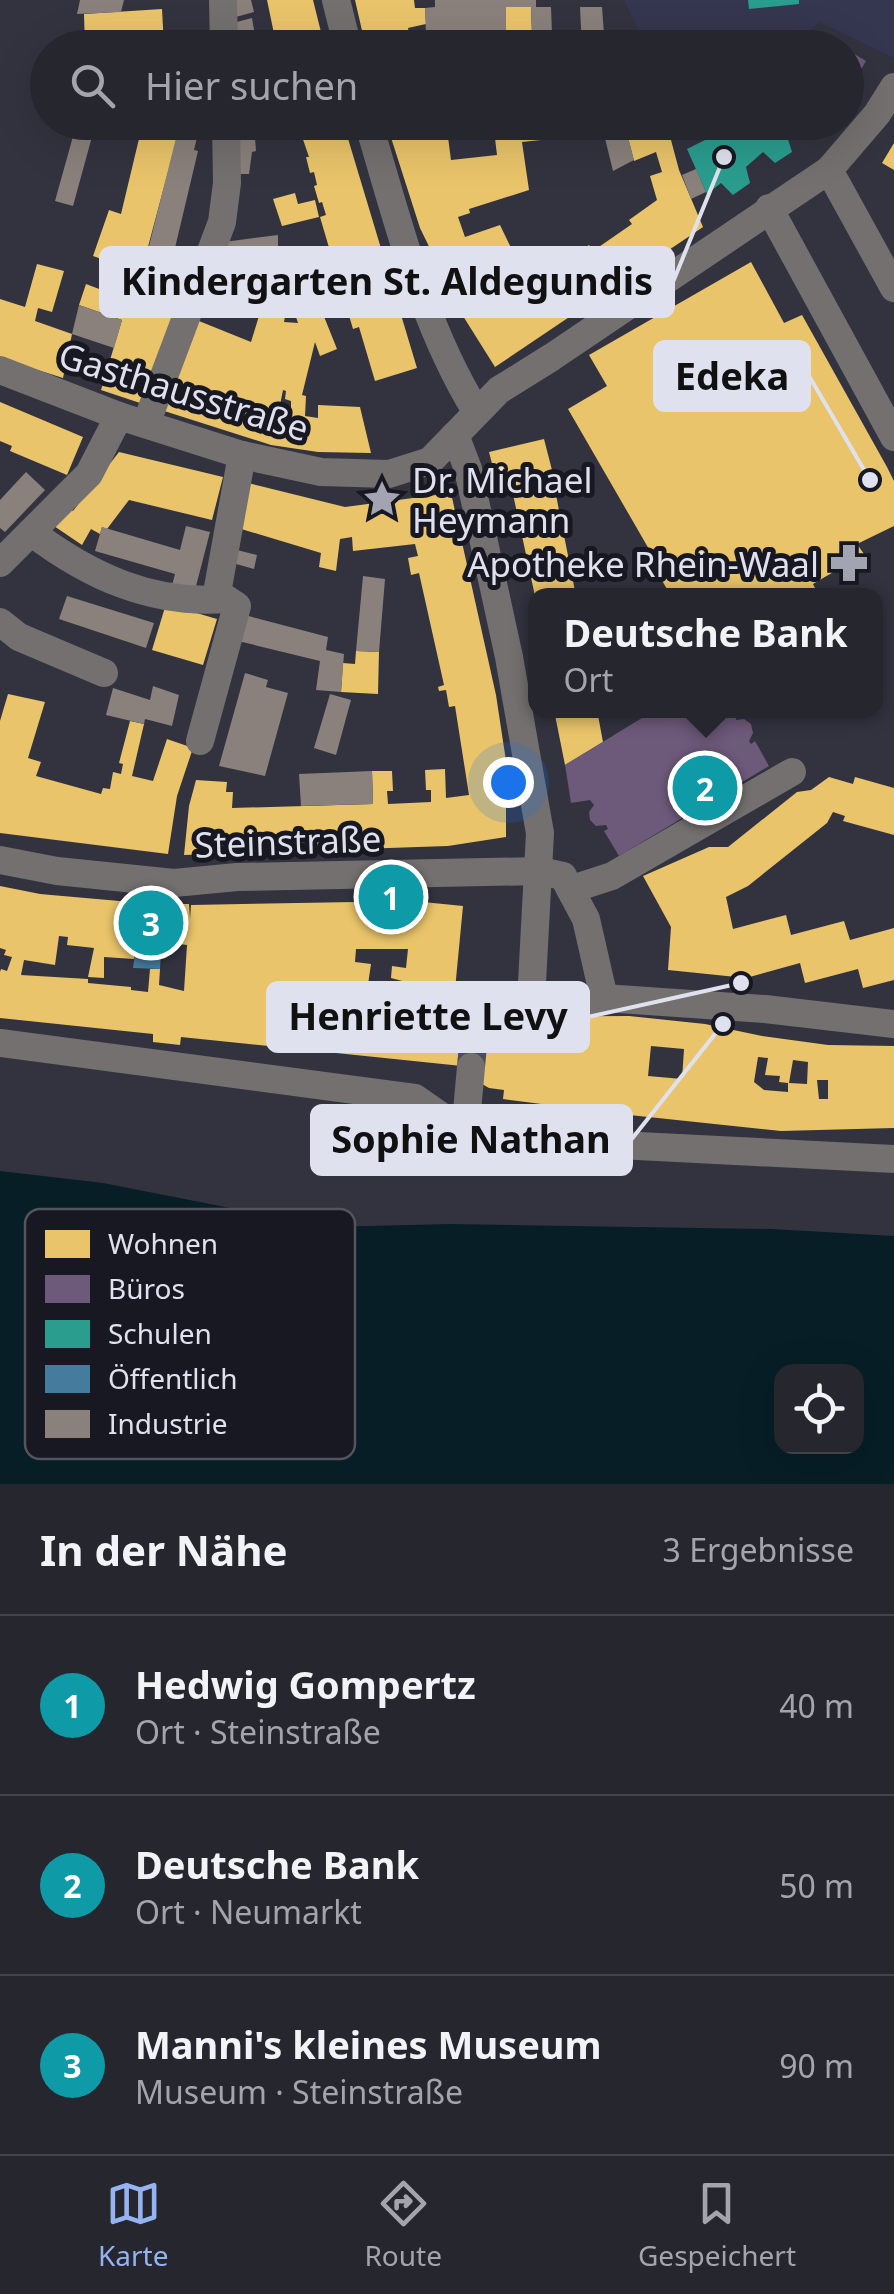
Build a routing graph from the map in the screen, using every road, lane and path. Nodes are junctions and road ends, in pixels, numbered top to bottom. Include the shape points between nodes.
1 (223, 0) edge
2 (336, 0) edge
3 (224, 30) edge
4 (344, 30) edge
5 (894, 87) edge
6 (864, 128) edge
7 (226, 140) edge
8 (374, 140) edge
9 (854, 140) edge
10 (829, 170) junction
11 (769, 208) junction
12 (894, 288) edge
13 (0, 370) edge
14 (476, 411) junction
15 (133, 420) junction
16 (455, 435) junction
17 (894, 437) edge
18 (242, 455) junction
19 (32, 532) junction
20 (0, 563) edge
21 (226, 599) junction
22 (0, 622) edge
23 (104, 673) dead end
24 (200, 740) dead end
25 (792, 772) dead end
26 (0, 860) edge
27 (540, 871) junction
28 (572, 889) junction
29 (604, 998) junction
30 (531, 1001) junction
31 (476, 1017) dead end
32 (894, 1024) edge
33 (0, 1043) edge
34 (471, 1067) tunnel mouth
35 (466, 1133) junction
36 (894, 1158) edge

1 - 3 street
2 - 4 street
5 - 6 street, Gasthausstraße
7 - 15 street via 222,222
8 - 14 street via 430,322
9 - 10 street, Gasthausstraße
10 - 11 street, Gasthausstraße
10 - 12 street
11 - 14 street, Gasthausstraße
11 - 17 street
13 - 15 street, Gasthausstraße
14 - 16 street, Gasthausstraße
15 - 18 street, Gasthausstraße
15 - 19 street
16 - 18 street, Gasthausstraße via 430,460 389,474 321,472
16 - 27 street via 510,657 540,833
18 - 21 street via 216,593
19 - 20 street
19 - 21 street via 73,564 122,585 193,602
21 - 24 street via 237,606
22 - 23 street via 19,637
25 - 28 street via 612,876
26 - 27 street, Steinstraße via 174,883
27 - 28 street via 564,876
27 - 30 street
28 - 29 street
29 - 30 street via 575,1006
29 - 32 street
30 - 31 street
33 - 35 street via 415,1098
34 - 35 street
35 - 36 street

